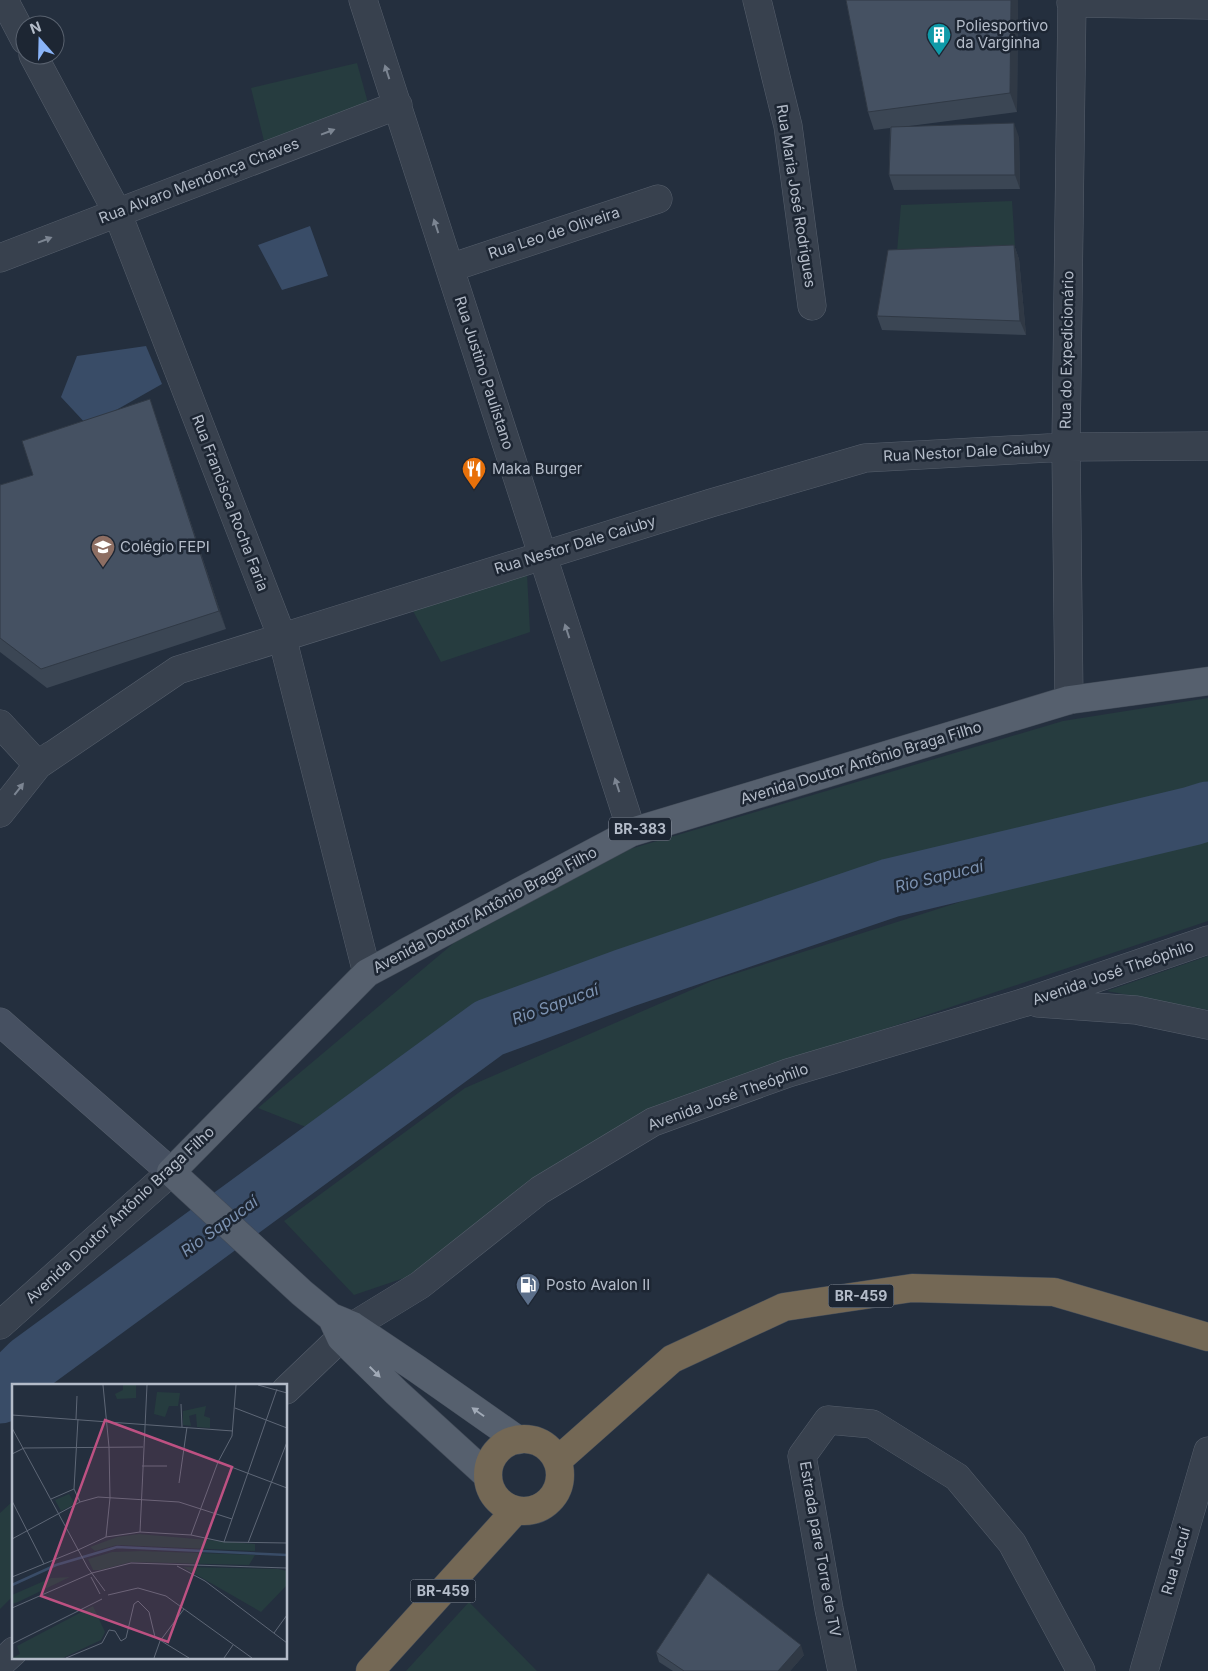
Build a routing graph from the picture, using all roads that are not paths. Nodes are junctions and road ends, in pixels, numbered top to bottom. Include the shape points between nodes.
1 (4, 0) edge
2 (363, 0) edge
3 (757, 0) edge
4 (0, 2) edge
5 (1072, 2) edge
6 (1208, 5) edge
7 (15, 21) edge
8 (38, 65) edge
9 (398, 105) junction
10 (658, 199) dead end
11 (117, 212) junction
12 (0, 258) edge
13 (450, 268) junction
14 (812, 306) dead end
15 (1208, 446) edge
16 (1066, 447) junction
17 (542, 555) junction
18 (282, 637) junction
19 (1208, 681) edge
20 (1069, 700) junction
21 (0, 724) edge
22 (38, 765) junction
23 (0, 813) edge
24 (632, 832) junction
25 (1208, 940) edge
26 (367, 973) junction
27 (1026, 1002) junction
28 (0, 1022) edge
29 (1208, 1025) edge
30 (177, 1178) junction
31 (0, 1326) edge
32 (342, 1327) junction
33 (1208, 1337) edge
34 (288, 1388) edge
35 (518, 1440) junction
36 (1208, 1451) edge
37 (557, 1461) junction
38 (488, 1476) junction
39 (516, 1510) junction
40 (12, 1653) edge
41 (0, 1664) edge
42 (370, 1671) edge
43 (842, 1671) edge
44 (1082, 1671) edge
45 (1144, 1671) edge

1 - 4 street
1 - 7 street
9 -> 2 street, Rua Justino Paulistano
3 - 14 street, Rua Maria José Rodrigues via 788,126
5 - 6 street
5 - 16 street, Rua do Expedicionário
8 - 11 street, Rua Francisca Rocha Faria
11 -> 9 street, Rua Alvaro Mendonça Chaves
13 -> 9 street, Rua Justino Paulistano
10 - 13 street, Rua Leo de Oliveira
12 -> 11 street, Rua Alvaro Mendonça Chaves
11 - 18 street, Rua Francisca Rocha Faria
13 - 17 street, Rua Justino Paulistano
15 - 16 street, Rua Nestor Dale Caiuby
16 - 17 street, Rua Nestor Dale Caiuby via 865,458
16 - 20 street, Rua do Expedicionário
17 - 18 street, Rua Nestor Dale Caiuby
24 -> 17 street, Rua Justino Paulistano
18 - 22 street, Rua Nestor Dale Caiuby via 178,670
18 - 26 street, Rua Francisca Rocha Faria
19 - 20 main road, Avenida Doutor Antônio Braga Filho / BR-383
20 - 24 main road, Avenida Doutor Antônio Braga Filho / BR-383
21 - 22 street
23 -> 22 street, Rua Nestor Dale Caiuby
24 - 26 main road, Avenida Doutor Antônio Braga Filho / BR-383
25 - 27 street, Avenida José Theóphilo
26 - 30 main road, Avenida Doutor Antônio Braga Filho / BR-383
27 - 29 street via 1136,1010
27 - 32 street, Avenida José Theóphilo via 788,1073 653,1122 540,1190 420,1285
28 - 30 main road
30 - 31 street, Avenida Doutor Antônio Braga Filho
30 - 32 main road
32 - 34 street, Avenida José Theóphilo
35 -> 32 main road via 417,1369
32 -> 38 main road via 396,1392
33 - 37 highway, BR-459 via 1054,1292 912,1288 784,1307 672,1359
35 - 37 highway via 541,1444
35 - 38 highway via 508,1443 493,1456
36 - 45 street, Rua Jacuí
37 - 39 highway via 559,1483 548,1502 538,1508
38 - 39 highway via 496,1498
39 - 42 highway, BR-459
40 - 41 street
43 - 44 street, Estrada pare Torre de TV via 802,1456 828,1420 872,1424 957,1477 1012,1543

